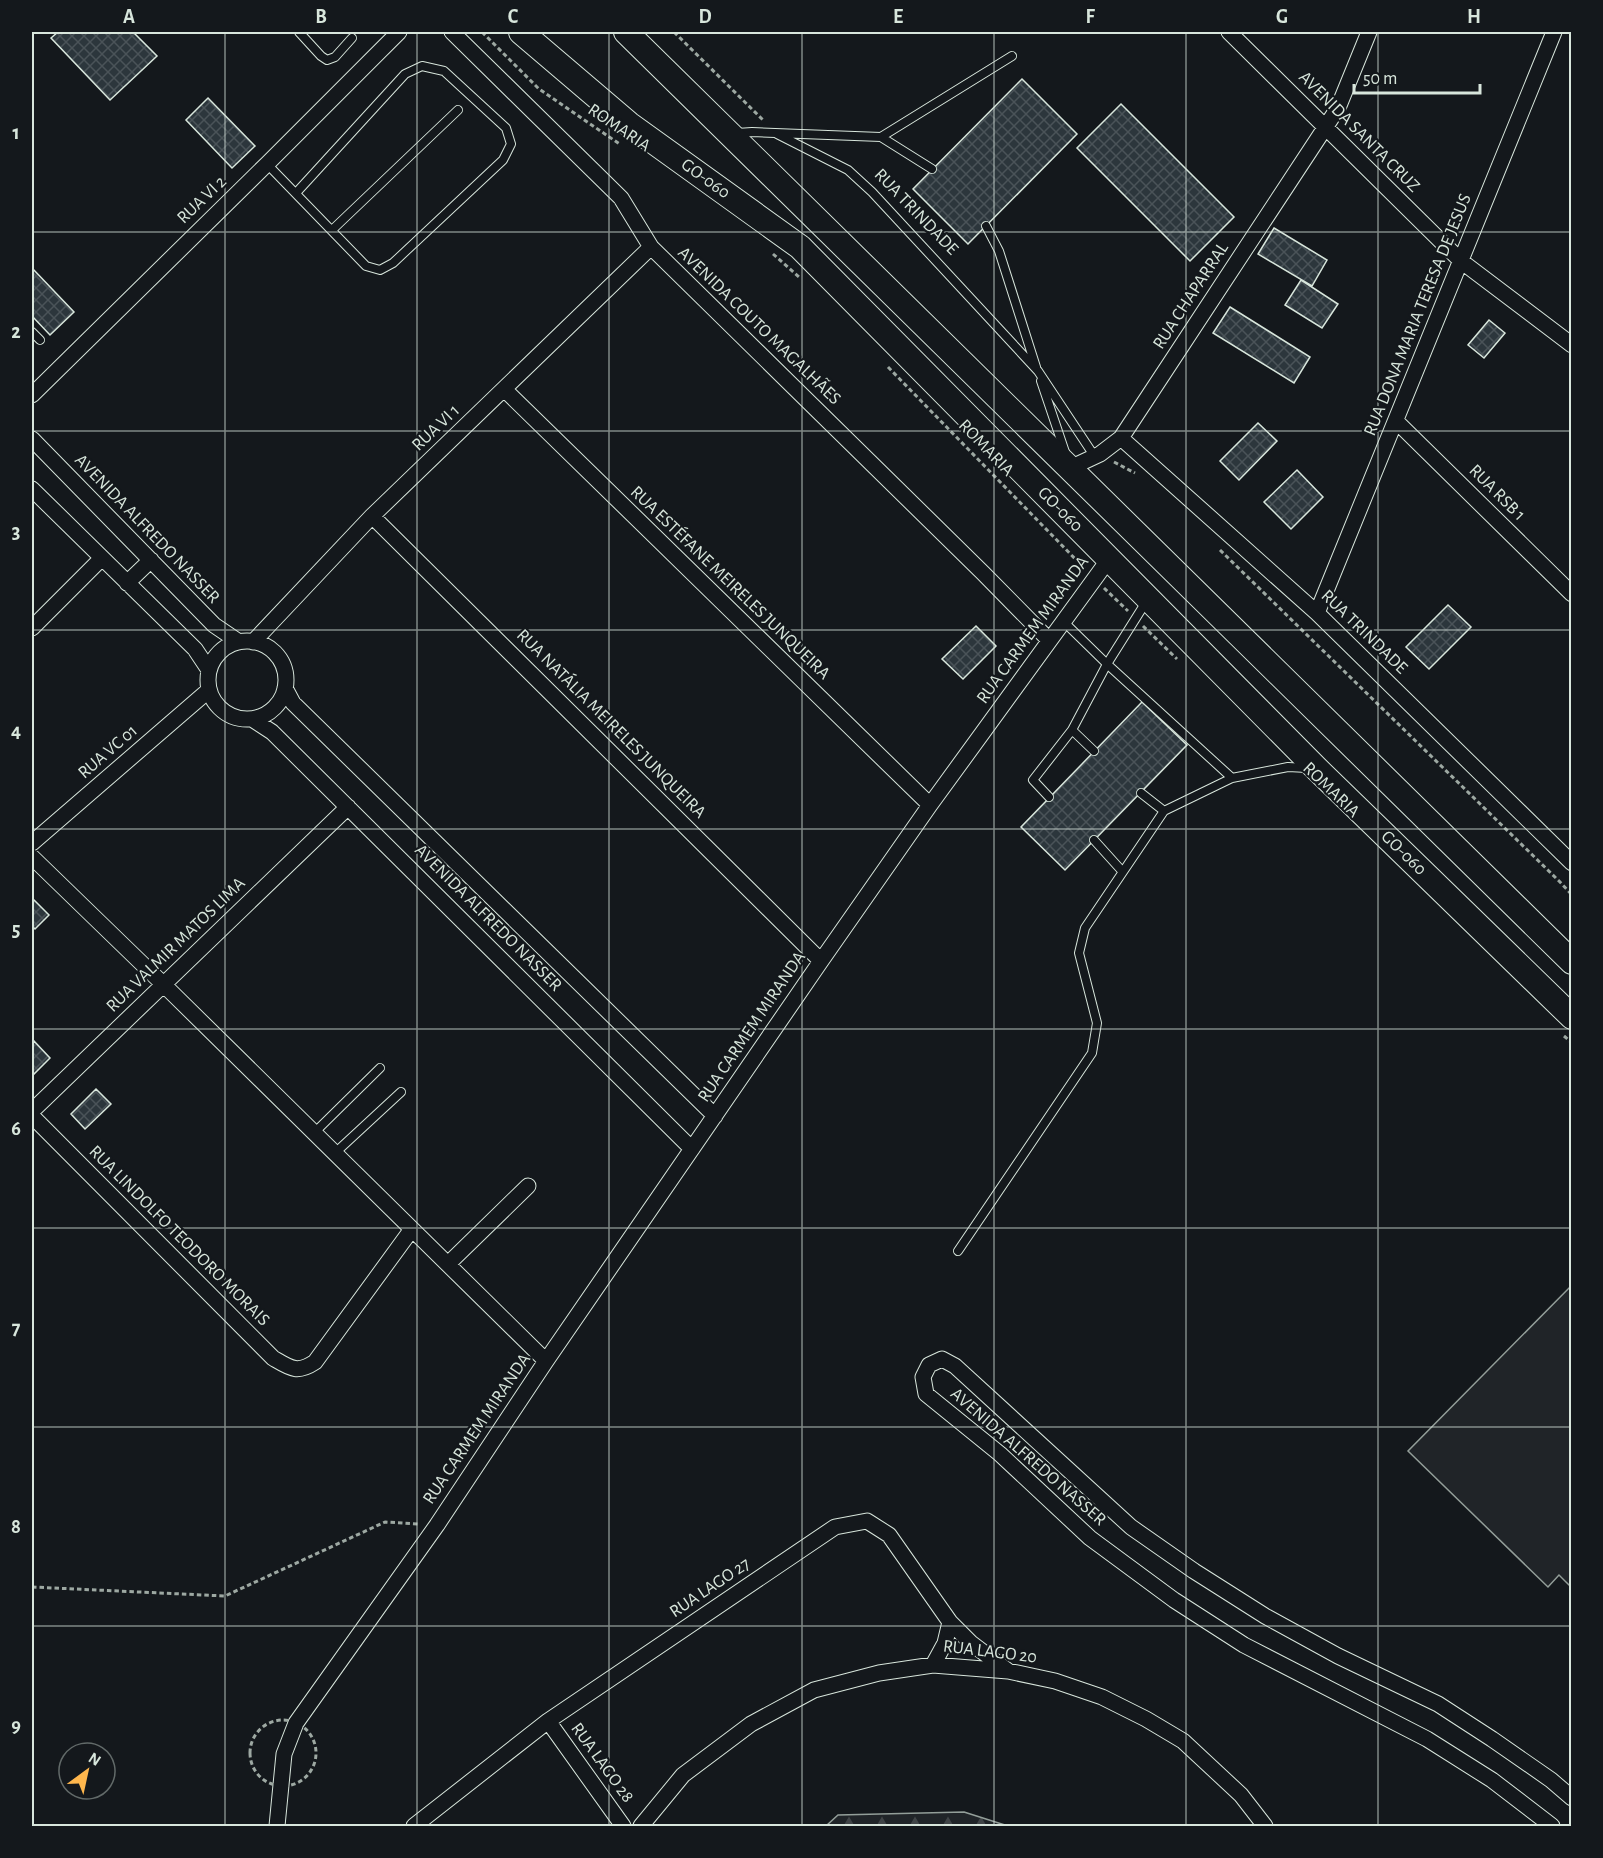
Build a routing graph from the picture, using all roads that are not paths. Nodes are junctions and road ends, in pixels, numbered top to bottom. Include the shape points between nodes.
1 (299, 32) edge
2 (452, 32) edge
3 (521, 32) edge
4 (626, 32) edge
5 (1229, 32) edge
6 (1369, 32) edge
7 (1554, 32) edge
8 (392, 34) edge
9 (352, 38) dead end
10 (1012, 56) dead end
11 (458, 110) dead end
12 (1326, 126) junction
13 (729, 134) junction
14 (777, 134) junction
15 (881, 137) junction
16 (267, 164) junction
17 (932, 169) dead end
18 (296, 193) junction
19 (986, 226) dead end
20 (332, 230) junction
21 (651, 247) junction
22 (1461, 261) junction
23 (32, 332) edge
24 (40, 340) dead end
25 (1572, 345) edge
26 (1038, 371) junction
27 (504, 389) junction
28 (32, 395) edge
29 (1396, 421) junction
30 (1121, 438) junction
31 (32, 439) edge
32 (1095, 457) junction
33 (1070, 468) junction
34 (32, 489) edge
35 (372, 516) junction
36 (102, 558) junction
37 (1109, 559) junction
38 (151, 560) junction
39 (127, 583) junction
40 (1572, 594) edge
41 (1142, 608) junction
42 (1317, 613) junction
43 (1063, 621) junction
44 (32, 628) edge
45 (1049, 640) junction
46 (246, 642) junction
47 (1107, 664) junction
48 (209, 670) junction
49 (285, 688) junction
50 (209, 690) junction
51 (252, 719) junction
52 (1072, 730) junction
53 (1095, 751) dead end
54 (1316, 768) junction
55 (1232, 778) junction
56 (1141, 793) dead end
57 (1050, 797) dead end
58 (930, 805) junction
59 (348, 807) junction
60 (1164, 811) junction
61 (1094, 840) dead end
62 (32, 843) edge
63 (32, 857) edge
64 (1572, 863) edge
65 (1122, 871) junction
66 (821, 960) junction
67 (1572, 962) edge
68 (164, 984) junction
69 (1567, 1026) edge
70 (380, 1068) dead end
71 (401, 1092) dead end
72 (32, 1113) edge
73 (715, 1116) junction
74 (314, 1133) junction
75 (692, 1149) junction
76 (335, 1153) junction
77 (528, 1186) dead end
78 (412, 1229) junction
79 (958, 1251) dead end
80 (448, 1264) junction
81 (546, 1361) junction
82 (950, 1622) junction
83 (933, 1665) junction
84 (1008, 1671) junction
85 (548, 1721) junction
86 (1572, 1798) edge
87 (1265, 1825) edge
88 (277, 1827) edge
89 (414, 1827) edge
90 (623, 1827) edge
91 (641, 1827) edge
92 (1552, 1827) edge

1 - 9 lane via 327,60 335,57
2 - 21 street, AVENIDA COUTO MAGALHÃES via 621,198
3 - 37 main road, GO-060 / GO-060 via 629,124 800,247
4 - 13 main road, GO-060
5 - 12 street, AVENIDA SANTA CRUZ
6 - 12 street, RUA CHAPARRAL via 1338,108
7 - 22 street, RUA DONA MARIA TERESA DE JESUS
8 - 16 street, RUA VI 2
10 - 15 lane
11 - 20 lane
12 - 22 street, AVENIDA SANTA CRUZ
12 - 30 street, RUA CHAPARRAL
13 - 14 lane
13 - 33 main road, GO-060 / GO-060
14 - 15 lane
14 - 26 lane, RUA TRINDADE via 848,170
15 - 17 lane
16 - 18 lane
16 - 28 street, RUA VI 2
18 - 20 lane
18 - 20 lane via 405,74 422,66 444,70 506,128 511,144 503,160 387,267 380,270 366,266
19 - 26 lane via 999,251
21 - 27 street, RUA VI 1
21 - 45 street, AVENIDA COUTO MAGALHÃES
22 - 25 street, AVENIDA SANTA CRUZ
22 - 29 street, RUA DONA MARIA TERESA DE JESUS
23 - 24 lane
26 - 32 lane, RUA TRINDADE
26 - 33 lane
27 - 35 street, RUA VI 1
27 - 58 street, RUA ESTÉFANE MEIRELES JUNQUEIRA
29 - 40 street, RUA RSB 1
29 - 42 street, RUA DONA MARIA TERESA DE JESUS
30 - 32 street, RUA CHAPARRAL
30 - 42 street, RUA TRINDADE
31 - 38 street, AVENIDA ALFREDO NASSER
32 - 33 street, RUA CHAPARRAL
33 - 67 main road, GO-060 / GO-060
34 - 36 street
35 - 46 street, RUA VI 1
35 - 66 street, RUA NATÁLIA MEIRELES JUNQUEIRA
36 - 39 street
36 - 44 street
37 - 41 main road, GO-060 / GO-060
37 - 43 street, RUA CARMEM MIRANDA
38 - 39 street
38 - 46 street, AVENIDA ALFREDO NASSER via 214,625
39 - 48 street via 195,649
41 - 47 lane
41 - 54 main road, GO-060 / GO-060
42 - 64 street, RUA TRINDADE
43 - 45 street, RUA CARMEM MIRANDA
43 - 47 lane
45 - 58 street, RUA CARMEM MIRANDA
46 - 48 street via 229,645
46 - 49 street via 262,644 278,655 287,679
47 - 52 lane
47 - 55 lane
48 - 50 street
49 - 51 street via 280,704 270,713
49 - 73 street, AVENIDA ALFREDO NASSER via 293,703
50 - 51 street via 227,714
50 - 62 street, RUA VC 01
51 - 59 street, AVENIDA ALFREDO NASSER via 272,732
52 - 53 lane
52 - 57 lane via 1033,780
54 - 55 lane via 1288,767
54 - 69 main road, GO-060 / GO-060
55 - 60 lane
56 - 60 lane
58 - 66 street, RUA CARMEM MIRANDA
59 - 68 street, RUA VALMIR MATOS LIMA
59 - 75 street, AVENIDA ALFREDO NASSER
60 - 65 lane
61 - 65 lane
63 - 68 street
65 - 79 lane via 1085,928 1079,953 1097,1023 1092,1053
66 - 73 street, RUA CARMEM MIRANDA
68 - 72 street, RUA VALMIR MATOS LIMA
68 - 74 street
70 - 74 lane
71 - 76 lane
72 - 78 street, RUA LINDOLFO TEODORO MORAIS via 273,1358 296,1370 315,1362
73 - 75 street, RUA CARMEM MIRANDA
74 - 76 street
75 - 81 street, RUA CARMEM MIRANDA
76 - 78 street
77 - 80 street
78 - 80 street
80 - 81 street
81 - 88 street, RUA CARMEM MIRANDA via 437,1525 296,1723 284,1754
82 - 83 street via 945,1643
82 - 84 street, RUA LAGO 27
82 - 85 street, RUA LAGO 27 via 889,1535 867,1521 835,1527
83 - 84 street, RUA LAGO 20
83 - 91 street, RUA LAGO 20 via 879,1672 814,1690 751,1724 683,1775
84 - 87 street, RUA LAGO 20 via 1055,1681 1102,1698 1183,1741 1242,1795
85 - 89 street, RUA LAGO 27
85 - 90 street, RUA LAGO 28
86 - 92 street, AVENIDA ALFREDO NASSER via 1438,1704 1327,1650 1194,1571 1131,1527 955,1366 942,1359 929,1365 922,1377 926,1394 1000,1454 1090,1538 1244,1645 1427,1739 1492,1779

